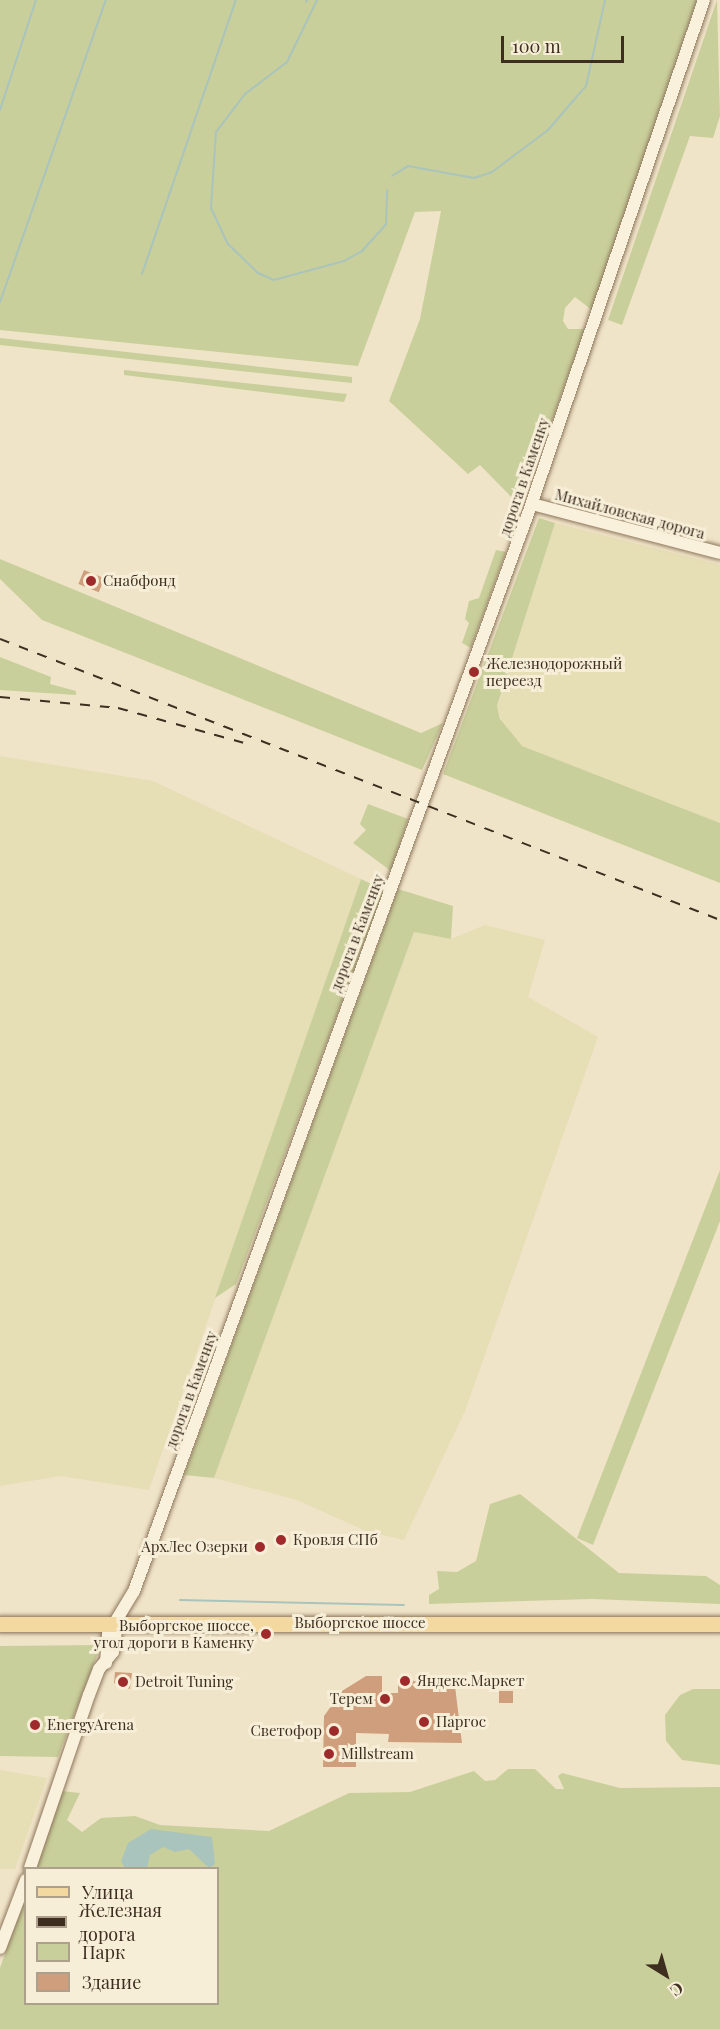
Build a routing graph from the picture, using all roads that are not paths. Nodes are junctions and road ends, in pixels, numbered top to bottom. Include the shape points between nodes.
1 (704, 0) edge
2 (532, 504) junction
3 (720, 553) edge
4 (0, 1614) edge
5 (720, 1614) edge
6 (119, 1620) junction
7 (0, 1624) edge
8 (720, 1624) edge
9 (31, 1867) edge
10 (24, 1886) edge
11 (0, 1948) edge

1 - 2 street, дорога в Каменку
2 - 3 street, Михайловская дорога
2 - 6 street, дорога в Каменку
4 - 6 main road, Выборгское шоссе
5 - 6 main road, Выборгское шоссе
6 - 7 main road, Выборгское шоссе
6 - 8 main road, Выборгское шоссе
6 - 9 street, дорога в Каменку via 103,1650 106,1664 88,1695
10 - 11 street

